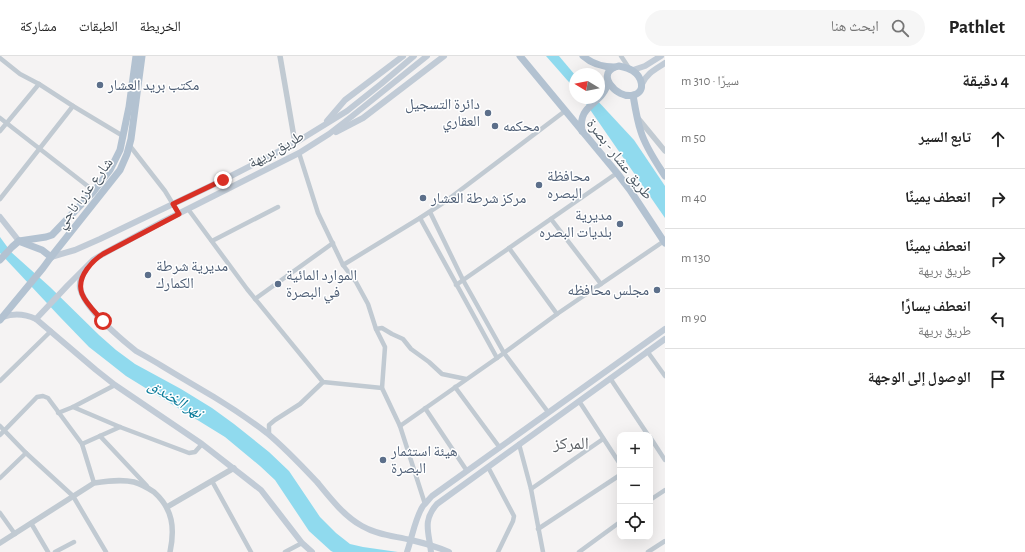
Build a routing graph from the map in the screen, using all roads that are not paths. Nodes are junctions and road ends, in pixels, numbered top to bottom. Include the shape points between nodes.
1 (136, 56) edge
2 (142, 56) edge
3 (280, 56) edge
4 (403, 56) edge
5 (414, 56) edge
6 (427, 56) edge
7 (444, 56) edge
8 (520, 56) edge
9 (583, 56) edge
10 (621, 56) edge
11 (661, 56) edge
12 (2, 58) edge
13 (665, 63) edge
14 (614, 67) junction
15 (631, 69) junction
16 (608, 82) junction
17 (39, 84) junction
18 (642, 84) junction
19 (633, 95) junction
20 (73, 106) junction
21 (565, 111) junction
22 (636, 116) junction
23 (0, 118) edge
24 (7, 123) junction
25 (322, 126) junction
26 (0, 131) edge
27 (582, 131) junction
28 (329, 134) junction
29 (123, 136) junction
30 (295, 143) junction
31 (130, 146) junction
32 (40, 149) junction
33 (665, 151) edge
34 (300, 153) junction
35 (617, 173) junction
36 (665, 176) edge
37 (94, 191) junction
38 (0, 199) edge
39 (173, 204) junction
40 (278, 207) dead end
41 (188, 209) junction
42 (430, 212) junction
43 (179, 214) junction
44 (0, 217) edge
45 (420, 218) junction
46 (551, 219) junction
47 (19, 241) junction
48 (212, 241) junction
49 (664, 242) edge
50 (333, 243) junction
51 (510, 248) junction
52 (51, 257) junction
53 (0, 260) edge
54 (93, 260) junction
55 (343, 265) junction
56 (463, 280) junction
57 (601, 284) junction
58 (456, 285) junction
59 (255, 299) junction
60 (557, 314) junction
61 (1, 319) edge
62 (36, 319) junction
63 (376, 329) junction
64 (665, 329) edge
65 (51, 331) junction
66 (665, 339) edge
67 (647, 351) junction
68 (504, 353) junction
69 (497, 358) junction
70 (665, 376) edge
71 (610, 378) junction
72 (466, 379) junction
73 (0, 380) edge
74 (323, 382) junction
75 (115, 385) junction
76 (455, 387) junction
77 (382, 388) junction
78 (578, 401) junction
79 (73, 408) junction
80 (425, 408) junction
81 (548, 412) junction
82 (58, 413) junction
83 (553, 419) junction
84 (0, 426) edge
85 (400, 426) junction
86 (120, 427) junction
87 (5, 430) junction
88 (646, 432) edge
89 (268, 434) junction
90 (0, 435) edge
91 (100, 436) junction
92 (603, 439) junction
93 (653, 442) edge
94 (82, 444) junction
95 (202, 444) junction
96 (519, 444) junction
97 (500, 448) junction
98 (26, 453) junction
99 (617, 460) edge
100 (665, 460) edge
101 (480, 462) junction
102 (234, 468) junction
103 (486, 468) junction
104 (467, 471) junction
105 (617, 477) edge
106 (0, 478) edge
107 (212, 481) junction
108 (94, 484) junction
109 (149, 489) junction
110 (530, 489) junction
111 (665, 490) edge
112 (73, 496) junction
113 (653, 498) edge
114 (425, 504) junction
115 (167, 507) junction
116 (0, 513) edge
117 (31, 523) junction
118 (617, 524) edge
119 (538, 529) junction
120 (14, 534) junction
121 (411, 540) junction
122 (665, 541) edge
123 (74, 542) dead end
124 (0, 543) edge
125 (302, 543) junction
126 (171, 545) junction
127 (430, 549) edge
128 (407, 551) edge
129 (48, 552) edge
130 (55, 552) edge
131 (106, 552) edge
132 (170, 552) edge
133 (175, 552) edge
134 (251, 552) edge
135 (285, 552) edge
136 (312, 552) edge
137 (449, 552) edge
138 (498, 552) edge
139 (543, 552) edge
140 (580, 552) edge
141 (648, 552) edge

1 - 29 main road, شارع عزرا ناجي
2 - 31 main road, شارع عزرا ناجي
3 - 30 street
4 - 25 main road via 345,100
5 - 25 main road, طريق بريهة via 347,111
6 - 28 main road, طريق بريهة
7 - 28 main road via 363,118 338,132
8 - 21 main road, طريق عشار - بصرة
9 - 14 main road via 604,67
10 - 15 street
11 - 15 main road via 645,66
12 - 17 street via 20,74
13 - 18 main road via 649,73
14 - 15 main road
14 - 16 main road via 609,71
15 - 18 main road
16 - 19 main road via 618,92
16 - 27 main road via 600,98 583,116
17 - 20 street
17 - 24 street
18 - 19 main road via 640,91
19 - 22 main road
20 - 29 street
20 - 32 street
21 - 27 main road, طريق عشار - بصرة
21 - 42 street
22 - 33 street
22 - 36 main road via 644,140
23 - 24 street
24 - 26 street
24 - 32 street
25 - 30 main road, طريق بريهة
27 - 35 main road, طريق عشار - بصرة
28 - 34 main road, طريق بريهة
29 - 37 main road, شارع عزرا ناجي via 113,165
30 - 39 main road, طريق بريهة
31 - 39 street
31 - 52 main road, شارع عزرا ناجي via 120,170
32 - 37 street
32 - 38 street
34 - 41 main road, طريق بريهة
34 - 50 street via 318,212
35 - 46 street
35 - 49 main road, طريق عشار - بصرة
37 - 47 main road, شارع عزرا ناجي via 52,235
39 - 43 street
39 - 52 main road, طريق بريهة via 76,250
40 - 48 street
41 - 43 main road, طريق بريهة
41 - 48 street
42 - 45 street
42 - 56 street
43 - 54 main road, طريق بريهة
44 - 47 main road
45 - 55 street
45 - 58 street
46 - 51 street
46 - 57 street
47 - 52 main road via 42,250
47 - 53 main road
48 - 59 street
49 - 57 street
50 - 55 street
50 - 59 street
51 - 56 street
51 - 60 street
52 - 61 main road, شارع عزرا ناجي
54 - 62 main road, طريق بريهة
54 - 89 main road via 82,276 80,288 86,302 103,321 138,352 244,416
55 - 63 street via 368,304
56 - 58 street
56 - 68 street
57 - 60 street
58 - 69 street
59 - 74 street
60 - 68 street
61 - 62 main road via 10,315
62 - 65 main road
63 - 72 street via 382,328 403,339 411,349 442,374
63 - 77 street via 384,347
64 - 81 main road
65 - 73 street
65 - 75 main road
66 - 67 main road
67 - 70 street
67 - 71 main road
68 - 69 street
68 - 81 street
69 - 72 street
71 - 78 main road
71 - 88 street
72 - 76 street
74 - 77 street
74 - 89 street via 300,404 269,425
75 - 79 street
75 - 95 main road
76 - 80 street
76 - 97 street
77 - 85 street
78 - 83 main road
78 - 92 street
79 - 82 street
79 - 86 street
80 - 85 street
80 - 104 street
81 - 83 main road
81 - 97 main road
82 - 87 street via 48,398 37,397
82 - 94 street
83 - 96 main road
84 - 87 street
85 - 114 street
86 - 91 street
86 - 95 street via 191,454
87 - 90 street
87 - 98 street
89 - 121 main road via 301,464 354,522 377,533
91 - 94 street
91 - 109 street
92 - 99 street
92 - 110 street
93 - 100 street
94 - 108 street
95 - 102 main road
96 - 103 main road
96 - 110 street
97 - 101 main road
98 - 106 street
98 - 112 street
101 - 103 main road
101 - 104 main road
102 - 107 street
102 - 125 main road via 261,490
103 - 127 main road via 433,508 427,524
103 - 138 street via 514,519
104 - 114 main road
105 - 119 street
107 - 115 street
107 - 134 street
108 - 109 street via 107,481 135,482
108 - 112 street
109 - 115 street
110 - 119 street
111 - 113 street
112 - 117 street
112 - 131 street
114 - 121 main road
115 - 126 street via 172,526
116 - 120 street
117 - 120 street
117 - 129 street
118 - 140 street
119 - 139 street
120 - 124 street
121 - 127 main road
121 - 128 main road
122 - 141 street
123 - 130 street
125 - 135 street
125 - 136 main road
126 - 132 street
126 - 133 street
127 - 137 main road

